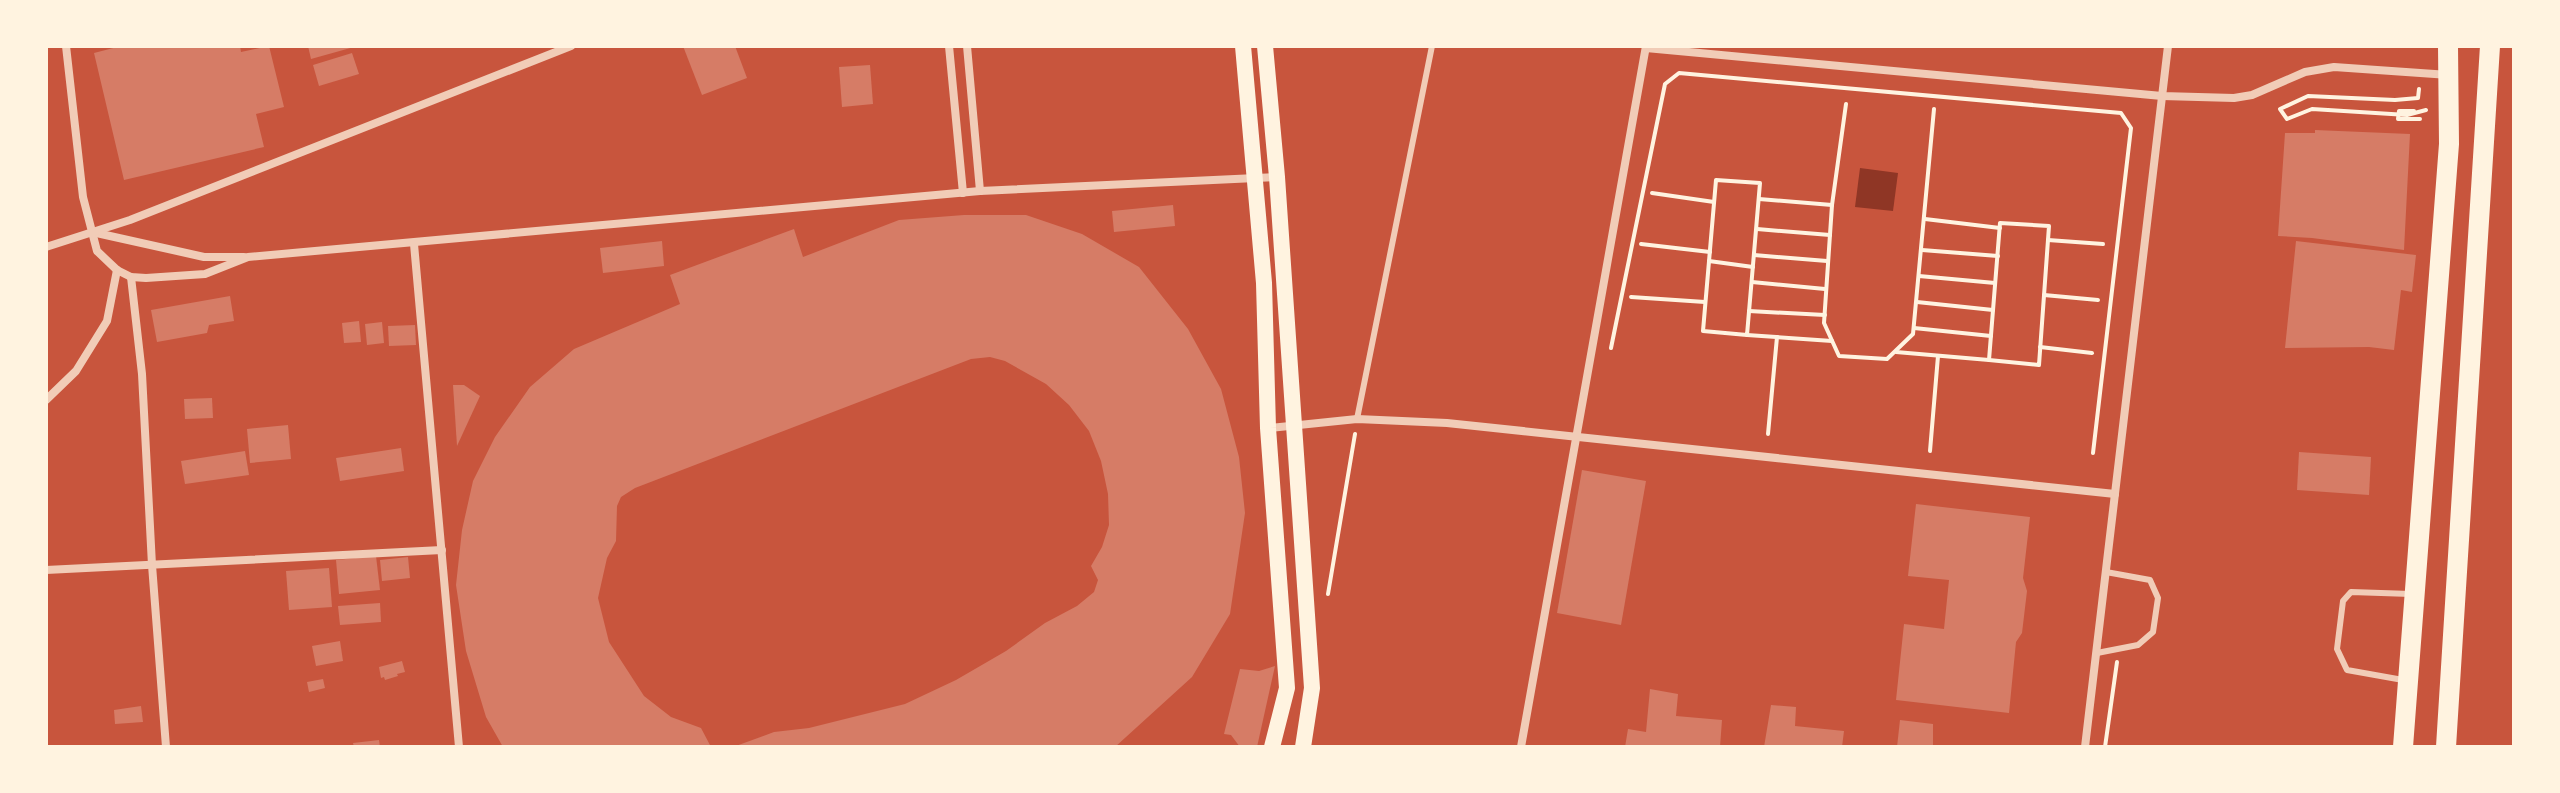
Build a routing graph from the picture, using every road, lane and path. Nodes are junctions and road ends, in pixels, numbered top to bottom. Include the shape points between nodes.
1 (66, 46) edge
2 (571, 46) edge
3 (949, 46) edge
4 (967, 46) edge
5 (1243, 46) edge
6 (1265, 46) edge
7 (1432, 46) edge
8 (2168, 46) edge
9 (2448, 46) edge
10 (2490, 46) edge
11 (1646, 47) edge
12 (2449, 75) junction
13 (2162, 96) junction
14 (2418, 98) dead end
15 (1846, 104) dead end
16 (1934, 109) dead end
17 (2421, 112) dead end
18 (2407, 115) dead end
19 (2420, 119) dead end
20 (1277, 177) junction
21 (1256, 179) junction
22 (980, 191) junction
23 (963, 193) junction
24 (1652, 193) dead end
25 (1759, 199) junction
26 (1714, 202) junction
27 (1832, 205) junction
28 (1925, 219) junction
29 (2000, 228) junction
30 (1757, 229) junction
31 (92, 232) junction
32 (1830, 235) junction
33 (2048, 240) junction
34 (414, 244) junction
35 (1641, 244) dead end
36 (2103, 244) dead end
37 (46, 247) edge
38 (1922, 250) junction
39 (1710, 252) junction
40 (1754, 255) junction
41 (1998, 256) junction
42 (248, 257) junction
43 (1709, 261) junction
44 (1828, 262) junction
45 (1753, 267) junction
46 (117, 270) junction
47 (1919, 276) junction
48 (131, 277) junction
49 (1752, 282) junction
50 (1995, 283) junction
51 (1826, 289) junction
52 (2044, 295) junction
53 (1631, 297) dead end
54 (2098, 300) dead end
55 (1706, 302) junction
56 (1917, 302) junction
57 (1993, 310) junction
58 (1749, 311) junction
59 (1825, 315) junction
60 (1914, 328) junction
61 (1747, 335) junction
62 (1991, 336) junction
63 (1777, 337) junction
64 (1832, 341) junction
65 (2040, 347) junction
66 (1896, 352) junction
67 (2092, 353) dead end
68 (1610, 354) dead end
69 (1938, 356) junction
70 (1989, 360) junction
71 (46, 400) edge
72 (1357, 419) junction
73 (1294, 424) junction
74 (1268, 428) junction
75 (1768, 434) dead end
76 (1577, 437) junction
77 (1930, 451) dead end
78 (2093, 453) dead end
79 (2115, 494) junction
80 (442, 550) junction
81 (152, 565) junction
82 (46, 570) edge
83 (2106, 572) junction
84 (2415, 594) junction
85 (1327, 598) dead end
86 (2119, 649) junction
87 (2097, 653) junction
88 (2408, 681) junction
89 (166, 747) edge
90 (459, 747) edge
91 (1272, 747) edge
92 (1303, 747) edge
93 (1521, 747) edge
94 (2085, 747) edge
95 (2105, 747) edge
96 (2403, 747) edge
97 (2446, 747) edge

1 - 31 street via 83,197
2 - 31 street
3 - 23 street
4 - 22 street
5 - 21 main road
6 - 20 main road
7 - 72 lane
8 - 13 street
9 - 12 main road
10 - 97 main road
11 - 13 street
11 - 76 street
12 - 13 street via 2334,67 2305,72 2252,95
12 - 84 main road via 2449,144
13 - 79 street
14 - 18 path via 2308,96 2280,109 2287,119 2312,109
15 - 27 path
16 - 28 path
17 - 19 path via 2399,111 2398,119
20 - 21 street
20 - 73 main road
21 - 22 street
21 - 74 main road
22 - 23 street
23 - 34 street
24 - 26 path
25 - 26 path via 1760,183 1716,180
25 - 27 path
25 - 30 path
26 - 39 path
27 - 32 path
28 - 29 path
28 - 38 path
29 - 33 path via 2000,223 2049,226
29 - 41 path
30 - 32 path
30 - 40 path
31 - 37 street
31 - 42 street via 204,257
31 - 46 street via 97,251
32 - 44 path
33 - 36 path
33 - 52 path
34 - 42 street
34 - 80 street
35 - 39 path
38 - 41 path
38 - 47 path
39 - 43 path
40 - 44 path
40 - 45 path
41 - 50 path
42 - 48 street via 205,274
43 - 45 path
43 - 55 path
44 - 51 path
45 - 49 path
46 - 48 street
46 - 71 street via 107,321 76,371
47 - 50 path
47 - 56 path
48 - 81 street
49 - 51 path
49 - 58 path
50 - 57 path
51 - 59 path
52 - 54 path
52 - 65 path
53 - 55 path
55 - 61 path via 1703,331
56 - 57 path
56 - 60 path
57 - 62 path
58 - 59 path
58 - 61 path
59 - 64 path
60 - 62 path
60 - 66 path
61 - 63 path
62 - 70 path
63 - 64 path
63 - 75 path
64 - 66 path via 1839,356 1887,359
65 - 67 path
65 - 70 path via 2039,365
66 - 69 path
68 - 78 path via 1665,84 1679,73 2121,113 2131,128
69 - 70 path
69 - 77 path
72 - 73 street
72 - 76 street
72 - 85 path
73 - 74 street
73 - 92 main road via 1312,688
74 - 91 main road via 1287,688
76 - 79 street
76 - 93 street
79 - 83 street
80 - 81 street
80 - 90 street
81 - 82 street
81 - 89 street
83 - 86 lane via 2150,580 2158,598 2153,632 2138,645
83 - 87 street
84 - 88 main road
84 - 88 lane via 2351,592 2343,601 2337,649 2347,670
86 - 87 lane
86 - 95 path
87 - 94 street
88 - 96 main road

